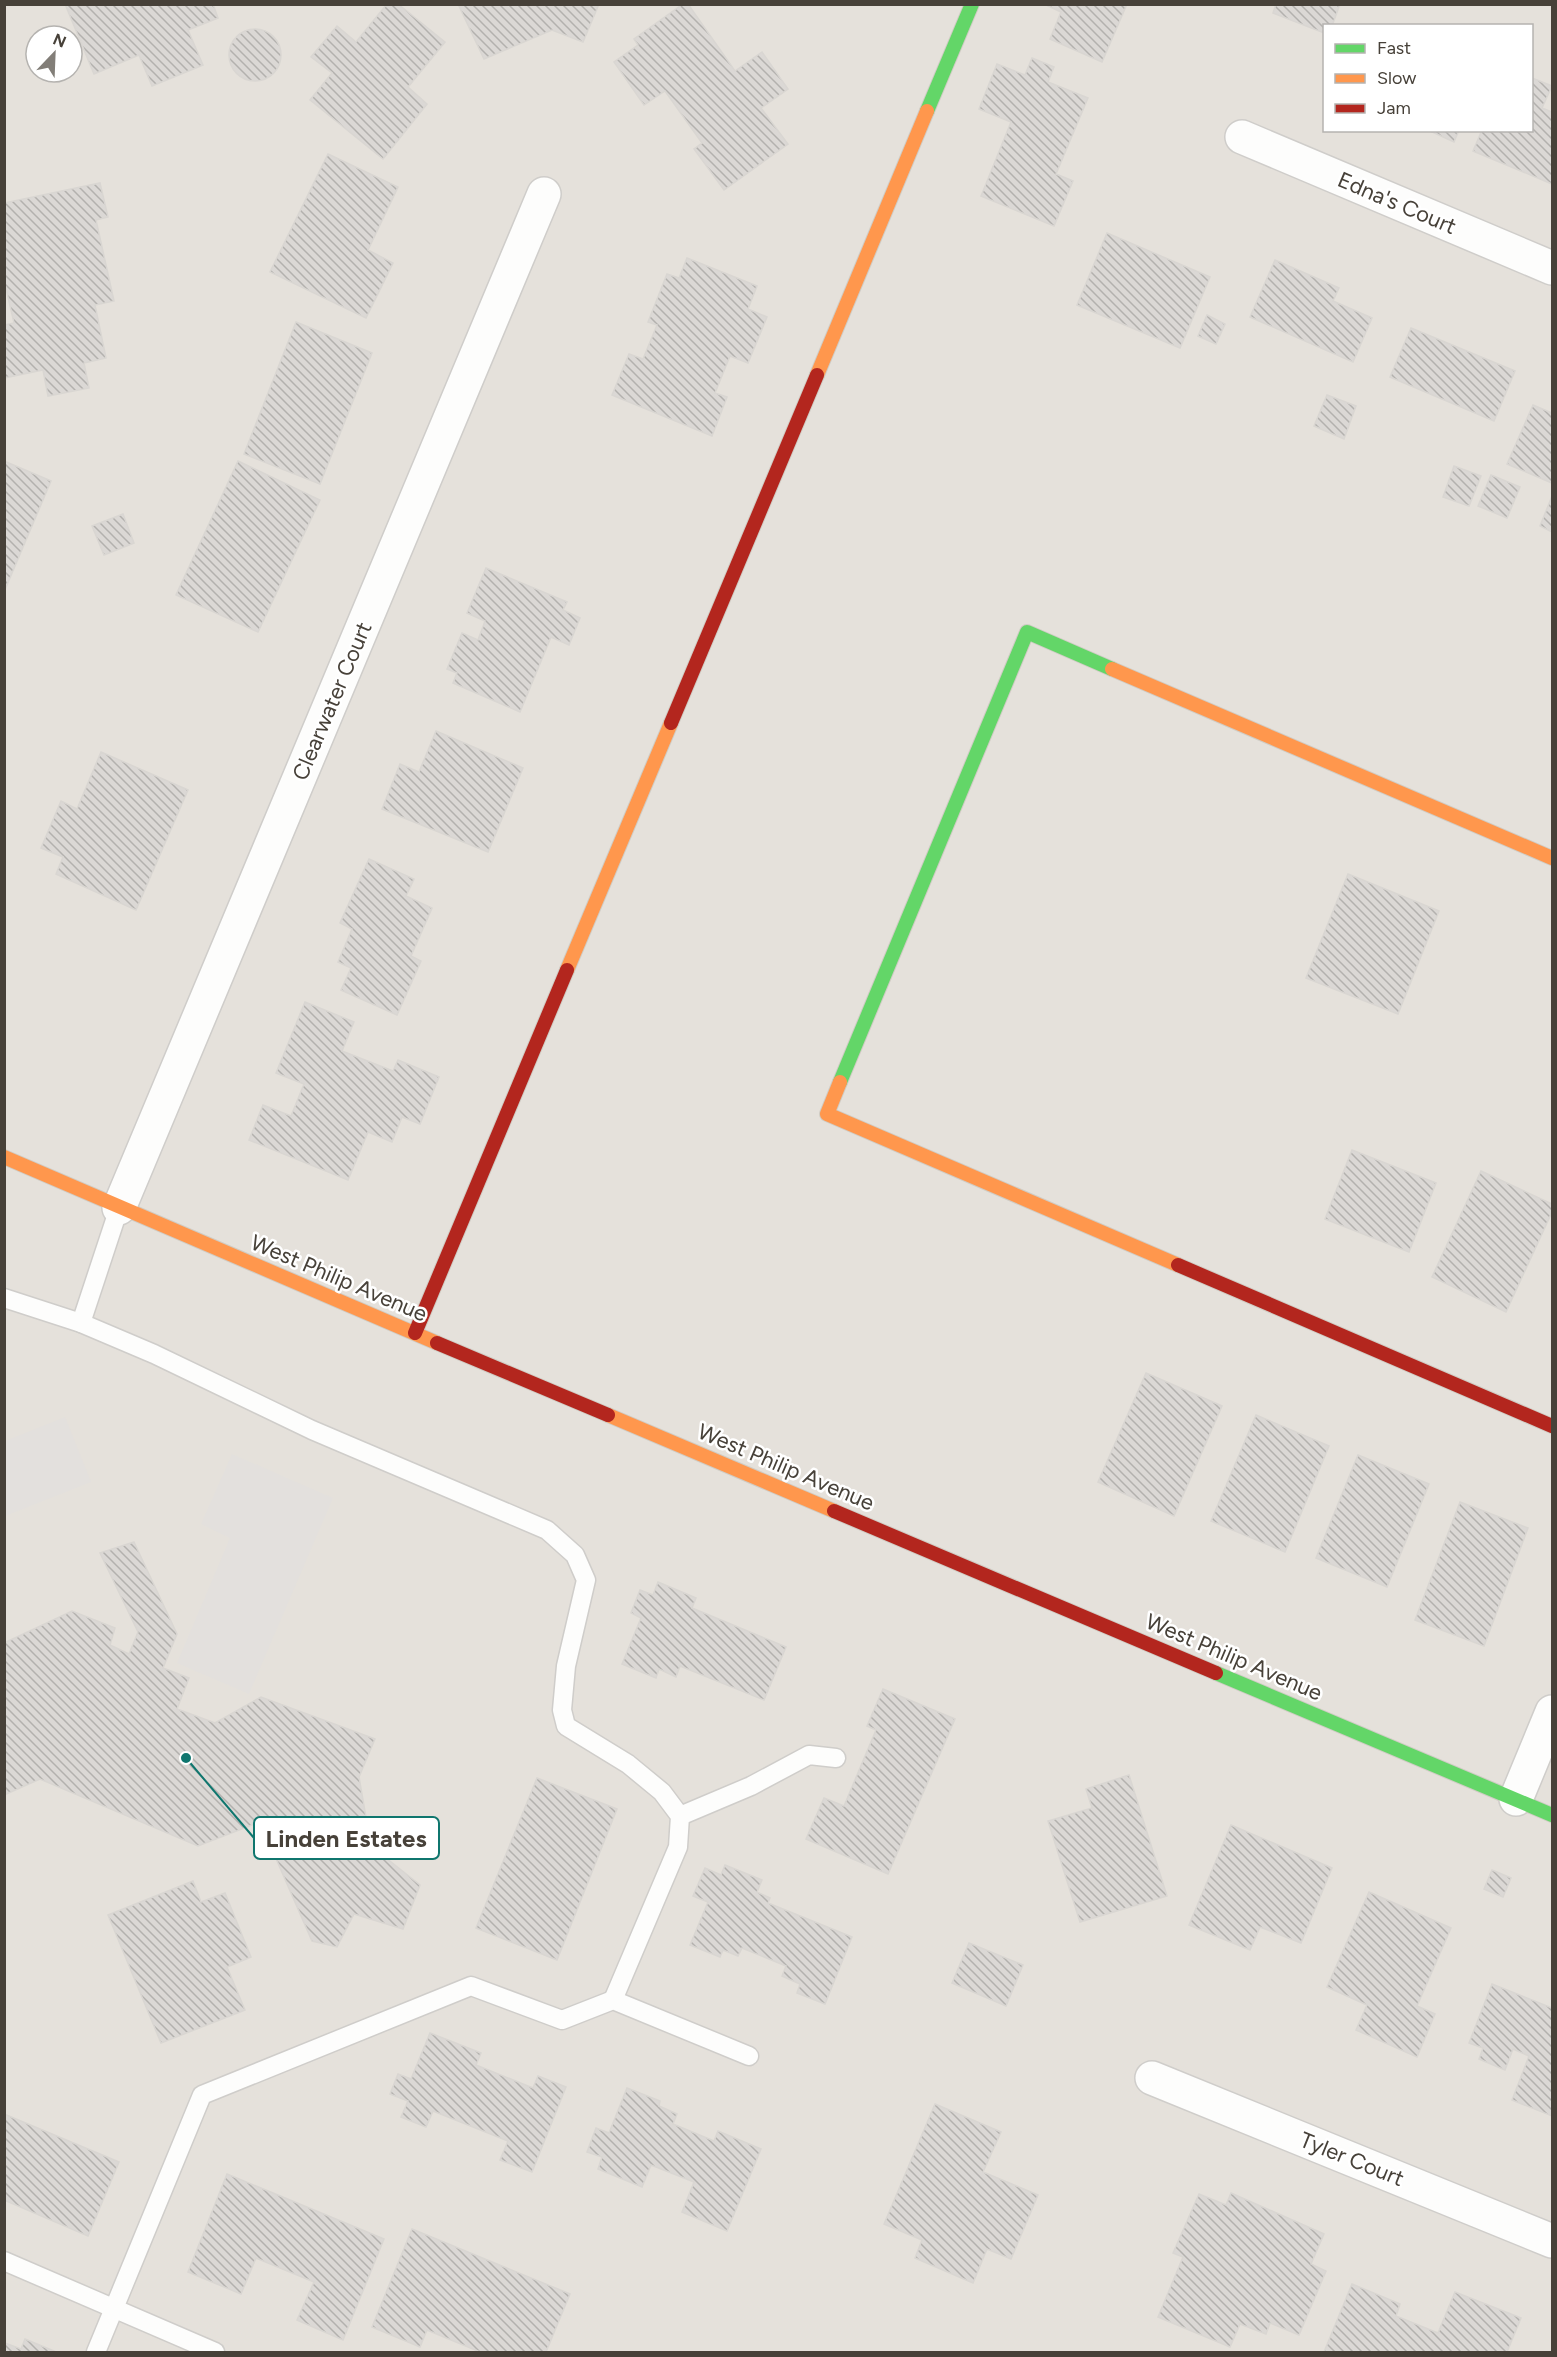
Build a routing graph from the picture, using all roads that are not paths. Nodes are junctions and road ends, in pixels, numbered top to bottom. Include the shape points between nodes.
1 (972, 4) edge
2 (1242, 137) dead end
3 (544, 194) dead end
4 (1552, 268) edge
5 (1552, 858) edge
6 (4, 1158) edge
7 (119, 1208) junction
8 (4, 1298) edge
9 (81, 1323) junction
10 (415, 1333) junction
11 (1552, 1426) edge
12 (1552, 1712) edge
13 (836, 1758) dead end
14 (1516, 1799) junction
15 (1552, 1815) edge
16 (680, 1816) junction
17 (613, 2000) junction
18 (749, 2056) dead end
19 (1152, 2078) dead end
20 (1552, 2241) edge
21 (4, 2261) edge
22 (114, 2309) junction
23 (96, 2352) edge
24 (215, 2352) edge

1 - 10 street
2 - 4 street, Edna's Court
3 - 7 street, Clearwater Court
5 - 11 street via 1027,632 827,1114
6 - 7 street, West Philip Avenue
7 - 9 lane
7 - 10 street, West Philip Avenue
8 - 9 lane
9 - 16 lane via 312,1430 547,1530 575,1555 586,1580 566,1666 562,1710 566,1726 628,1764 662,1792
10 - 14 street, West Philip Avenue
12 - 14 street
13 - 16 lane via 809,1755 751,1786
14 - 15 street, West Philip Avenue
16 - 17 lane via 678,1847
17 - 18 lane
17 - 22 lane via 562,2020 471,1986 202,2095
19 - 20 street, Tyler Court
21 - 22 lane
22 - 23 lane
22 - 24 lane

